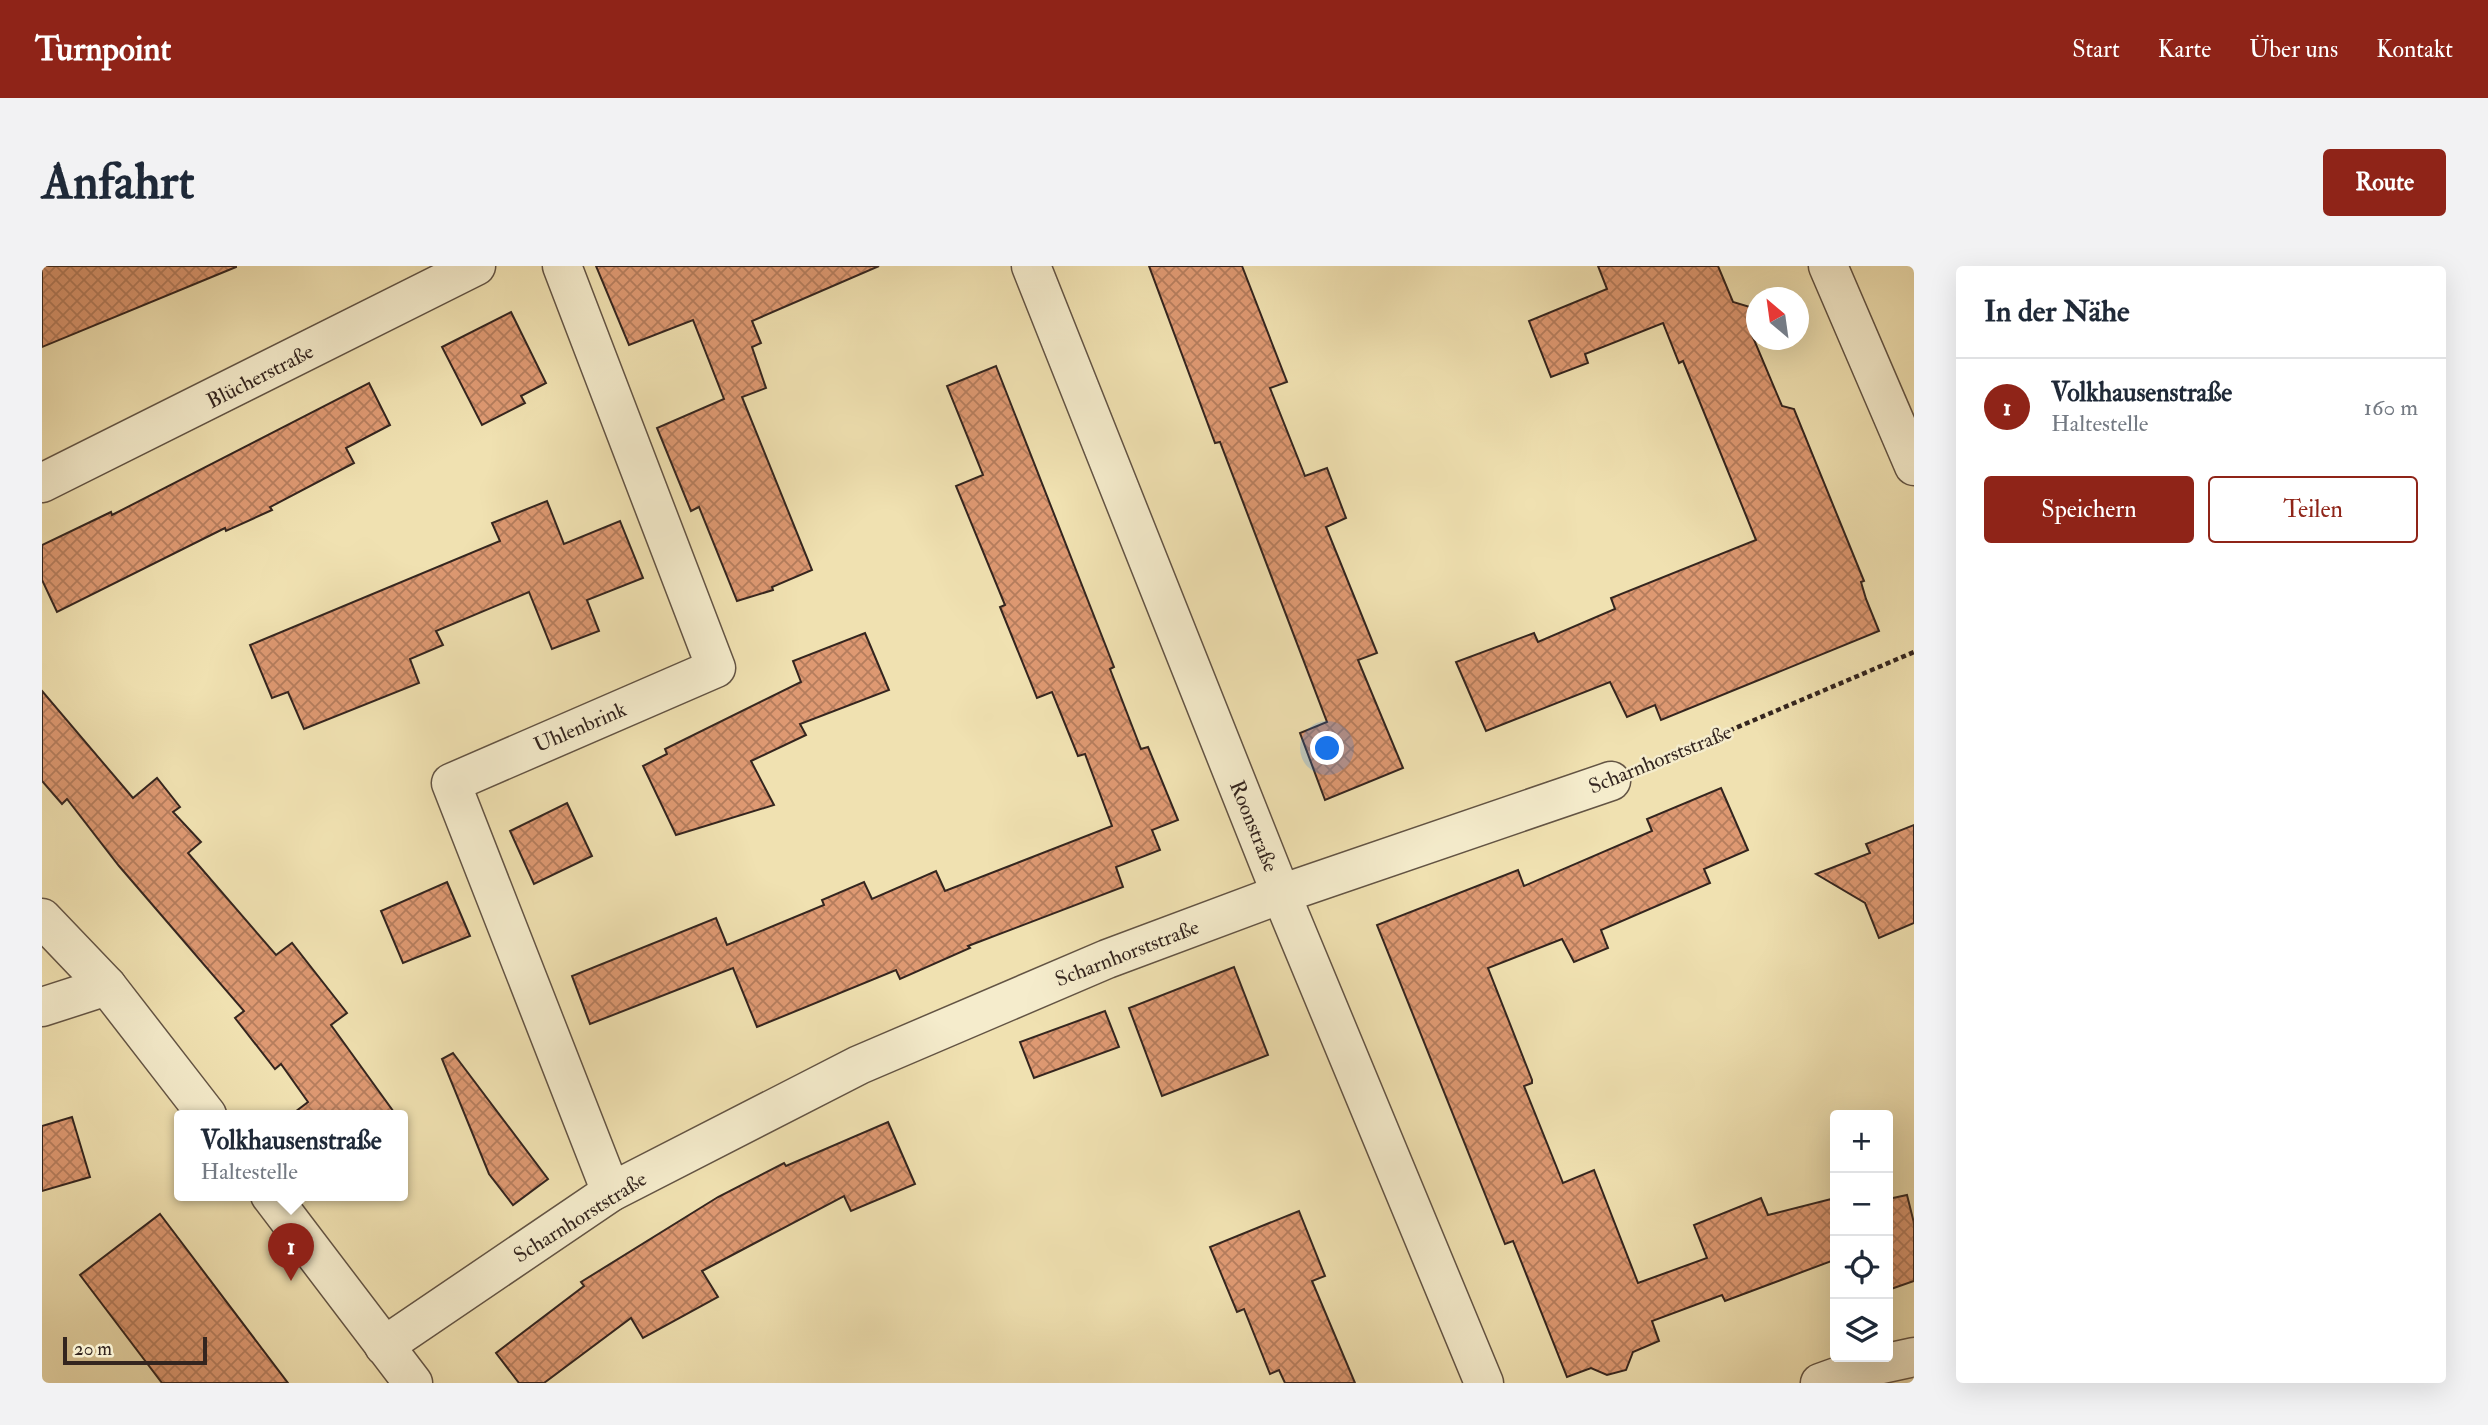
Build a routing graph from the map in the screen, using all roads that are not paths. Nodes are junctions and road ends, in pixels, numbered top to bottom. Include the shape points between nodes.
1 (476, 266) edge
2 (562, 266) edge
3 (1031, 266) edge
4 (1828, 266) edge
5 (1914, 466) edge
6 (42, 483) edge
7 (1611, 781) road end
8 (1281, 894) junction
9 (42, 918) edge
10 (107, 986) junction
11 (42, 1007) edge
12 (203, 1110) edge
13 (611, 1192) junction
14 (275, 1201) edge
15 (384, 1346) junction
16 (1914, 1357) edge
17 (413, 1383) edge
18 (1484, 1383) edge
19 (1820, 1383) edge

1 - 6 street, Blücherstraße
2 - 13 street, Uhlenbrink via 716,668 451,783
3 - 8 street, Roonstraße
4 - 5 street
7 - 8 street, Scharnhorststraße
8 - 13 street, Scharnhorststraße via 1107,958 859,1065
8 - 18 street, Roonstraße
9 - 10 street
10 - 11 street
10 - 12 street
13 - 15 street, Scharnhorststraße
14 - 15 street
15 - 17 street
16 - 19 street

